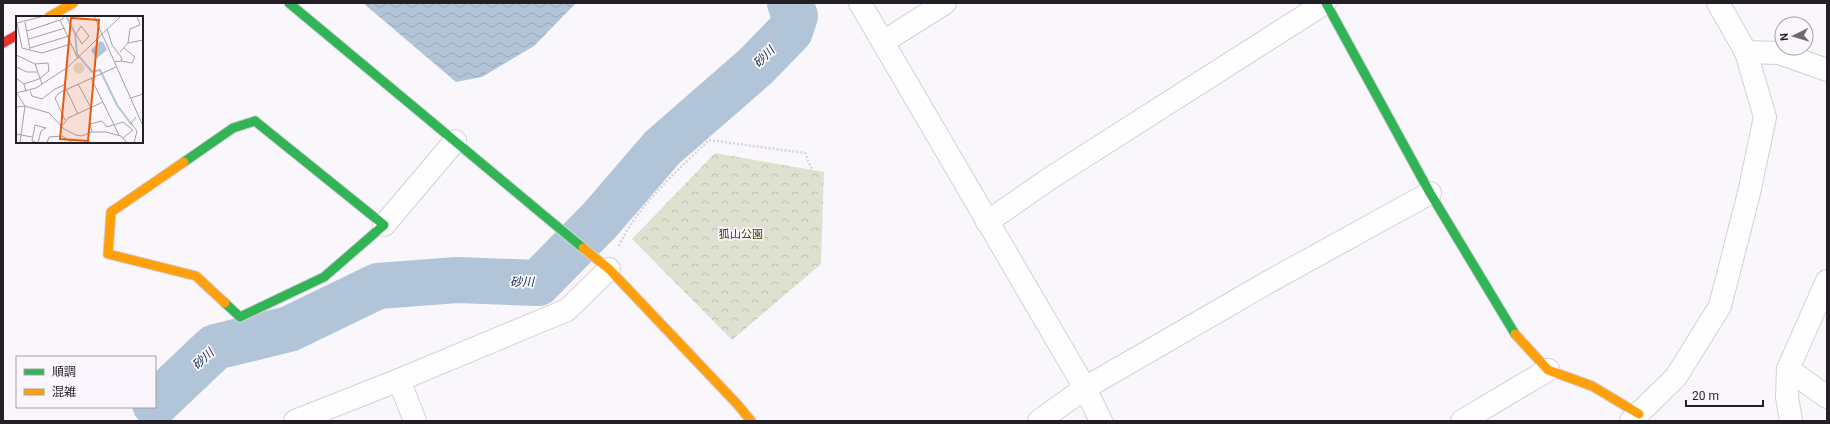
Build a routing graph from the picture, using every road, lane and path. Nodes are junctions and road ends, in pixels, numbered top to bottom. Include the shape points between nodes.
1 (73, 3) edge
2 (289, 3) edge
3 (860, 3) edge
4 (945, 3) edge
5 (1325, 3) edge
6 (1718, 3) edge
7 (51, 16) edge
8 (16, 36) edge
9 (883, 42) junction
10 (3, 43) edge
11 (1746, 52) junction
12 (1827, 70) edge
13 (455, 141) junction
14 (812, 170) dead end
15 (1430, 194) junction
16 (987, 222) junction
17 (384, 225) junction
18 (602, 264) junction
19 (1827, 281) edge
20 (1788, 369) junction
21 (1548, 370) junction
22 (399, 380) junction
23 (1085, 388) junction
24 (1827, 397) edge
25 (1635, 417) edge
26 (295, 421) edge
27 (415, 421) edge
28 (751, 421) edge
29 (1040, 421) edge
30 (1101, 421) edge
31 (1462, 421) edge
32 (1791, 421) edge

1 - 7 main road
2 - 13 main road
3 - 9 street
4 - 9 street
5 - 15 main road
5 - 16 street via 1052,177
6 - 11 street
8 - 10 main road
9 - 16 street
11 - 12 street via 1779,53
11 - 25 street via 1765,117 1749,193 1720,306 1676,377
13 - 17 street
13 - 18 main road
14 - 18 path via 805,153 709,140 666,181
15 - 21 main road via 1516,337
15 - 23 street via 1272,280
16 - 23 street
17 - 17 main road via 324,277 240,316 196,276 108,254 111,212 233,128 255,121
18 - 22 street via 567,310
18 - 28 main road
19 - 20 street
20 - 24 street
20 - 32 street via 1787,397
21 - 25 main road via 1592,386
21 - 31 street
22 - 26 street
22 - 27 street
23 - 29 street
23 - 30 street

